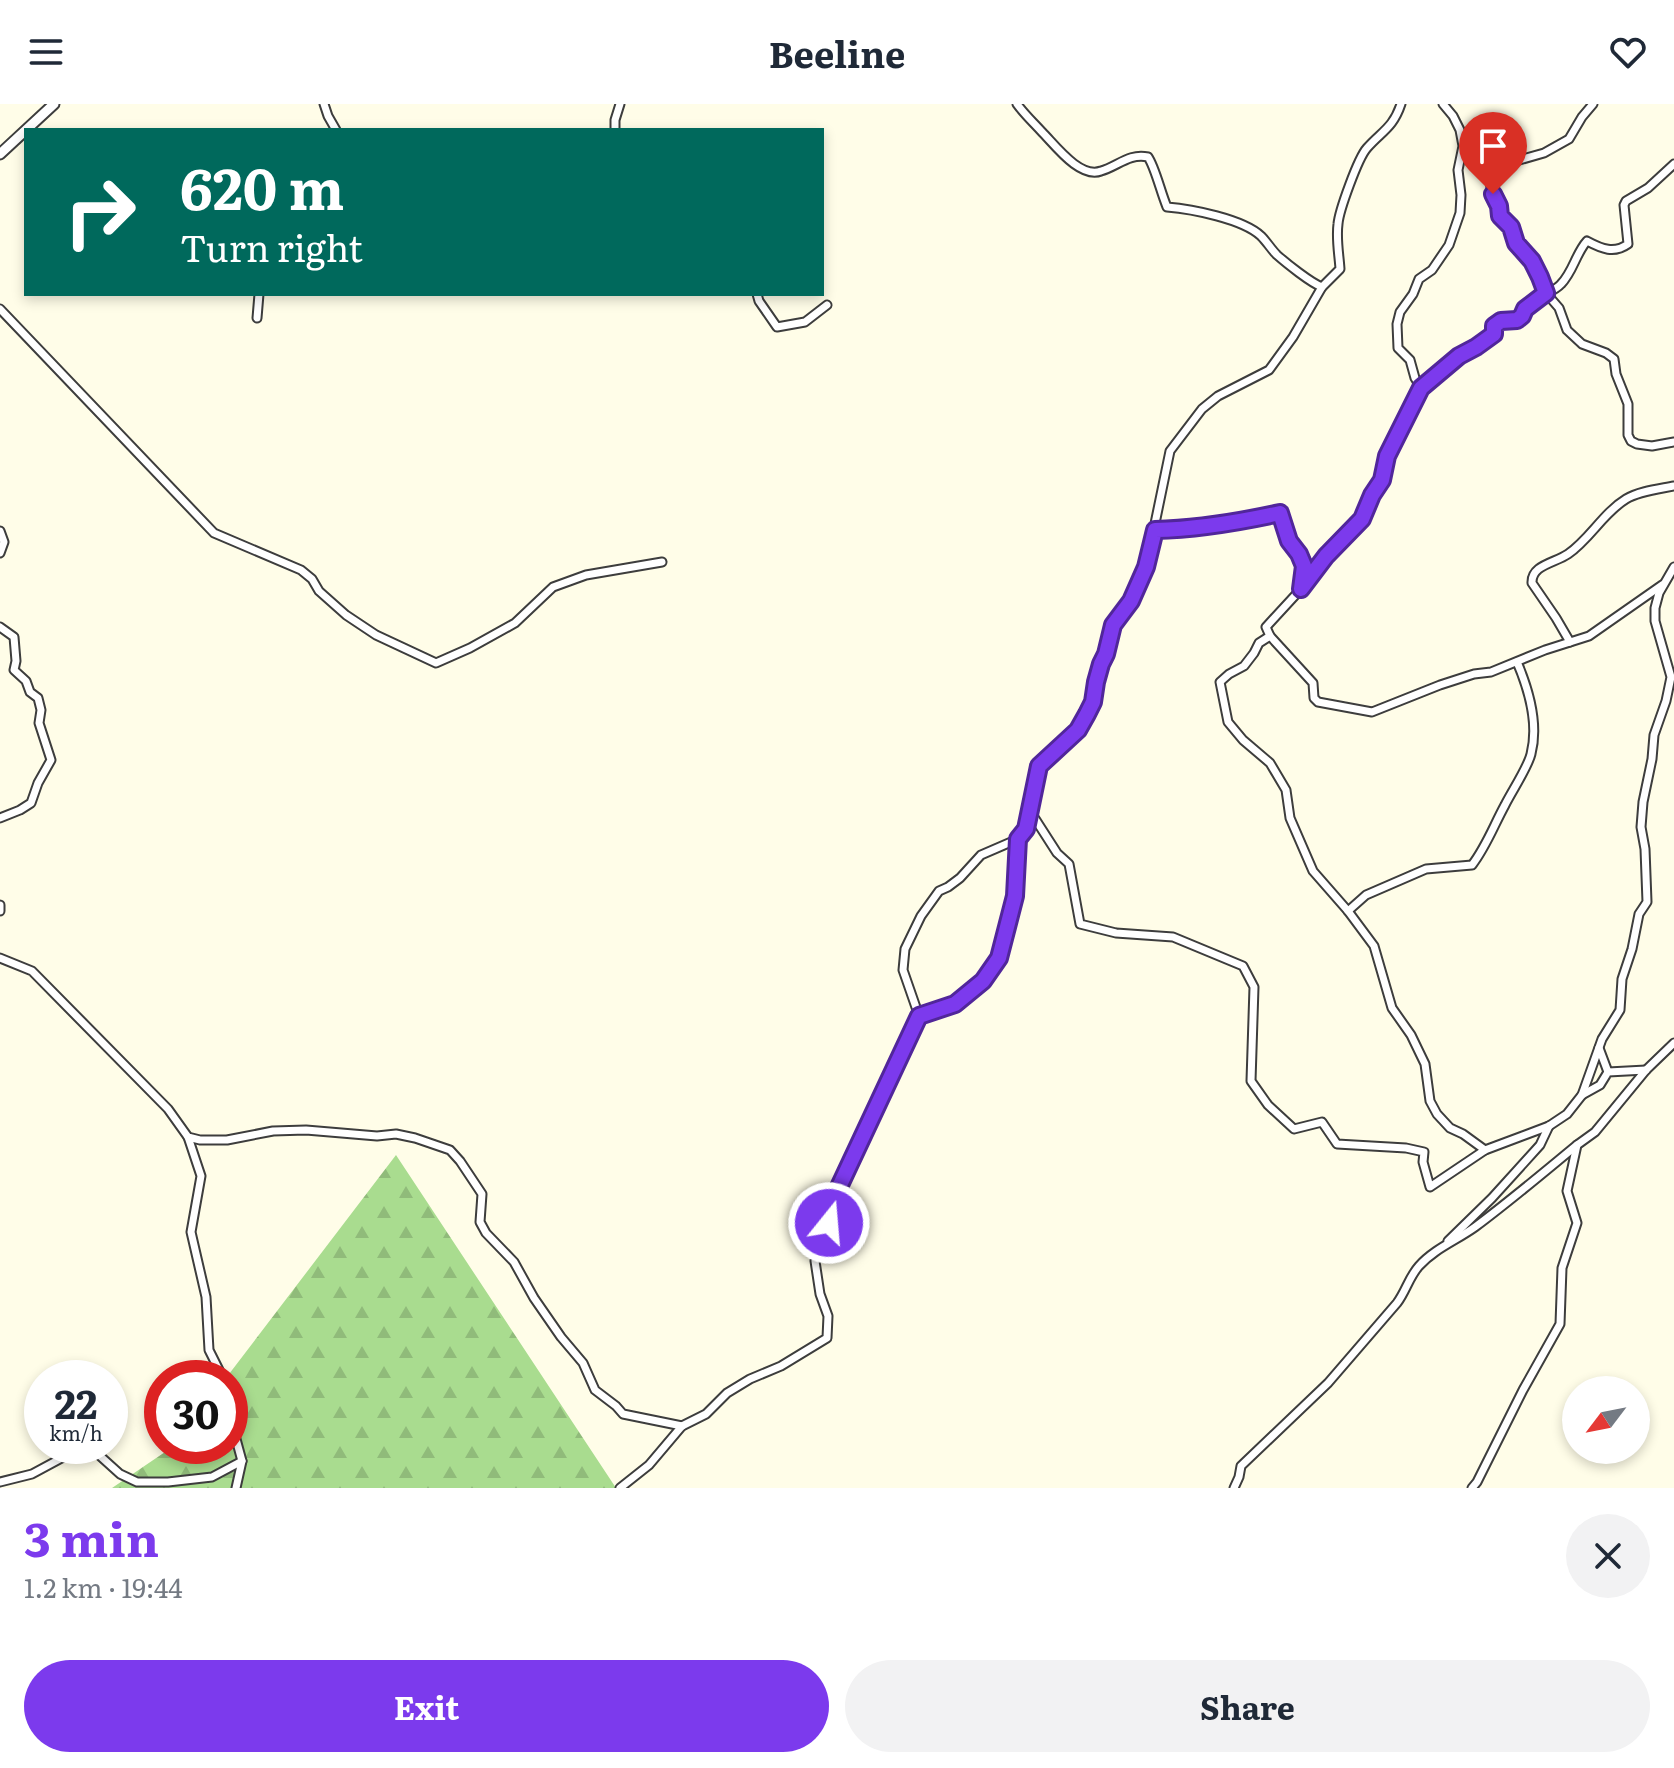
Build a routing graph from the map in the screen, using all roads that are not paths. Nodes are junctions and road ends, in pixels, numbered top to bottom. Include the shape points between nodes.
1 (54, 104) edge
2 (324, 104) edge
3 (620, 104) edge
4 (1017, 104) edge
5 (1401, 104) edge
6 (1443, 104) edge
7 (1593, 104) edge
8 (28, 128) edge
9 (335, 128) edge
10 (615, 128) edge
11 (24, 132) edge
12 (0, 154) edge
13 (1674, 164) edge
14 (1322, 287) junction
15 (1546, 293) junction
16 (259, 296) edge
17 (758, 296) edge
18 (827, 305) dead end
19 (0, 309) edge
20 (257, 318) dead end
21 (1421, 388) junction
22 (1674, 442) edge
23 (1674, 486) edge
24 (1155, 530) junction
25 (0, 531) edge
26 (0, 553) edge
27 (662, 562) dead end
28 (1674, 567) edge
29 (1667, 582) junction
30 (1301, 589) junction
31 (0, 627) edge
32 (1270, 636) junction
33 (1570, 642) junction
34 (1517, 662) junction
35 (1030, 811) junction
36 (0, 818) edge
37 (1018, 839) junction
38 (1348, 911) junction
39 (0, 958) edge
40 (919, 1016) junction
41 (1674, 1043) edge
42 (1598, 1048) junction
43 (1646, 1070) junction
44 (1608, 1072) junction
45 (1582, 1095) junction
46 (1549, 1126) junction
47 (188, 1137) junction
48 (1577, 1145) junction
49 (1485, 1150) junction
50 (1441, 1248) junction
51 (214, 1360) edge
52 (682, 1426) junction
53 (52, 1464) edge
54 (108, 1464) edge
55 (236, 1464) edge
56 (241, 1464) edge
57 (0, 1482) edge
58 (236, 1488) edge
59 (620, 1488) edge
60 (1234, 1488) edge
61 (1472, 1488) edge

1 - 8 street
2 - 9 street
3 - 10 street
4 - 14 street via 1060,153 1085,170 1099,173 1127,158 1148,157 1167,207 1193,209 1259,234 1278,256
5 - 14 street via 1390,126 1364,151 1338,222 1340,269
6 - 21 street via 1460,130 1463,146 1460,213 1449,245 1419,279 1397,324 1398,348 1410,360
7 - 15 street via 1569,139 1488,176 1500,216 1532,261
11 - 12 street
13 - 15 street via 1626,201 1628,244 1611,251 1587,241 1560,286
14 - 24 street via 1269,370 1202,409 1170,451
15 - 21 street via 1517,320 1494,326 1494,334
15 - 22 street via 1567,330 1582,344 1614,359 1628,404 1632,443
16 - 20 street
17 - 18 street via 777,327 805,322
19 - 27 street via 214,533 301,570 346,615 436,663 515,623 553,587 586,575
21 - 30 street via 1362,519
23 - 33 street via 1630,496 1580,545 1534,574 1532,583
24 - 30 street via 1238,523 1280,513 1304,566
24 - 35 street via 1131,601 1113,625 1093,702 1078,730 1039,766
25 - 26 street
28 - 29 street
29 - 33 street via 1589,636
29 - 42 street via 1659,593 1655,621 1671,677 1654,735 1641,827 1647,902 1622,979 1620,1010
30 - 32 street via 1266,627
31 - 36 street via 14,637 14,670 38,698 39,723 51,760 31,803
32 - 34 street via 1313,683 1318,702 1372,712
32 - 38 street via 1244,666 1220,682 1228,722 1281,780 1290,818 1313,871
33 - 34 street
34 - 38 street via 1532,709 1531,756 1484,849 1472,865 1426,869 1366,895
35 - 37 street
35 - 49 street via 1069,864 1080,924 1173,937 1243,966 1254,987 1251,1081 1294,1129 1322,1122 1337,1144 1424,1152 1430,1187
37 - 40 street via 1015,896 999,958 983,981 955,1004
37 - 40 street via 981,855 939,891 921,916 905,949 903,970
38 - 49 street via 1374,946 1392,1008 1425,1064 1437,1114
39 - 47 street via 32,971 168,1109
40 - 52 street via 839,1187 815,1261 828,1316 827,1338 750,1379
41 - 43 street
42 - 44 street
42 - 45 street
43 - 44 street
43 - 48 street via 1595,1132
44 - 45 street via 1600,1085
45 - 46 street
46 - 49 street
46 - 50 street via 1540,1145
47 - 51 street via 201,1176 191,1232
47 - 52 street via 227,1140 306,1130 396,1134 450,1150 482,1194 480,1222 486,1233 514,1262 583,1363 595,1390 623,1414
48 - 50 street via 1485,1220
48 - 61 street via 1567,1191 1577,1223 1562,1268 1560,1324
50 - 60 street via 1419,1266 1397,1303 1328,1383 1241,1466
52 - 59 street via 649,1465
53 - 57 street
54 - 55 street via 137,1482 212,1477
56 - 58 street

